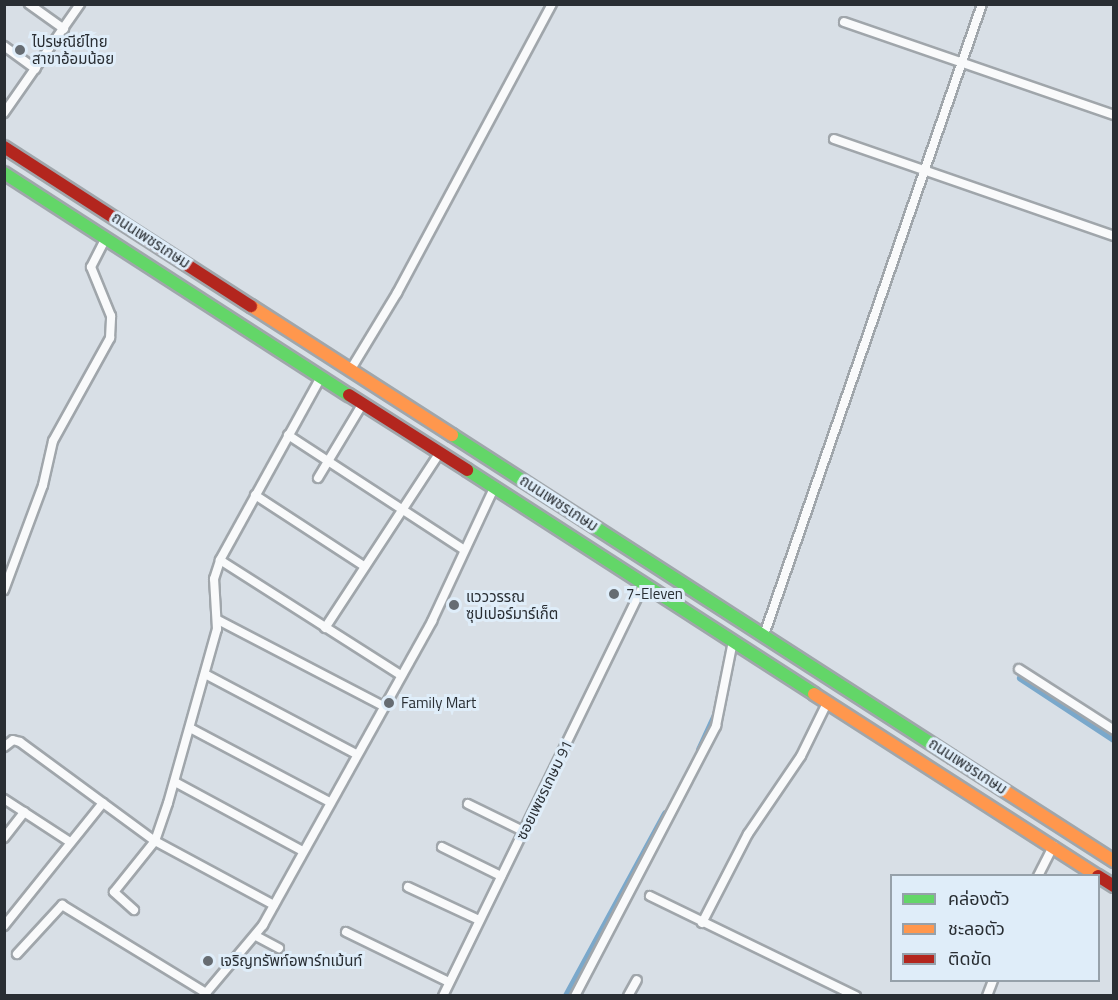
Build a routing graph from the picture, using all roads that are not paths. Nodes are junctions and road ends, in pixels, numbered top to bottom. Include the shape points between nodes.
1 (29, 4) edge
2 (80, 4) edge
3 (552, 4) edge
4 (982, 4) edge
5 (844, 22) dead end
6 (64, 29) junction
7 (4, 46) edge
8 (961, 64) junction
9 (36, 69) junction
10 (4, 113) edge
11 (1113, 115) edge
12 (834, 139) dead end
13 (4, 147) edge
14 (4, 173) edge
15 (924, 173) junction
16 (1113, 236) edge
17 (106, 238) junction
18 (351, 369) junction
19 (321, 377) junction
20 (363, 403) junction
21 (288, 435) junction
22 (440, 452) junction
23 (328, 460) junction
24 (318, 478) dead end
25 (494, 488) junction
26 (255, 495) junction
27 (402, 510) junction
28 (462, 549) junction
29 (4, 557) edge
30 (220, 560) junction
31 (13, 564) junction
32 (364, 566) junction
33 (644, 584) junction
34 (4, 590) edge
35 (218, 620) junction
36 (325, 628) junction
37 (764, 635) junction
38 (733, 641) junction
39 (1019, 669) dead end
40 (205, 674) junction
41 (399, 674) junction
42 (828, 701) junction
43 (381, 705) junction
44 (190, 728) junction
45 (1113, 730) edge
46 (4, 747) edge
47 (356, 754) junction
48 (175, 782) junction
49 (4, 799) edge
50 (103, 802) junction
51 (330, 802) junction
52 (468, 804) dead end
53 (24, 812) junction
54 (523, 831) junction
55 (4, 838) edge
56 (155, 841) junction
57 (70, 842) junction
58 (1053, 846) junction
59 (442, 847) dead end
60 (301, 850) junction
61 (1113, 861) edge
62 (1039, 874) edge
63 (1095, 874) edge
64 (501, 876) junction
65 (1100, 877) edge
66 (1113, 886) edge
67 (408, 887) dead end
68 (650, 896) dead end
69 (274, 905) junction
70 (134, 910) dead end
71 (6, 920) edge
72 (479, 920) junction
73 (702, 923) junction
74 (346, 932) dead end
75 (256, 936) junction
76 (279, 948) dead end
77 (17, 954) dead end
78 (637, 980) dead end
79 (449, 982) junction
80 (993, 982) edge
81 (443, 996) edge
82 (575, 996) edge
83 (628, 996) edge
84 (856, 996) edge
85 (987, 996) edge

1 - 6 street
2 - 6 street
3 - 18 street via 397,293
4 - 8 street
5 - 8 street
6 - 9 street
7 - 9 street
8 - 11 street
8 - 15 street
9 - 10 street
12 - 15 street
13 - 18 main road, ถนนเพชรเกษม
14 - 17 main road, ถนนเพชรเกษม
15 - 16 street
15 - 37 street
17 - 19 main road, ถนนเพชรเกษม
17 - 31 street via 91,267 111,316 110,338 53,441 43,485
18 - 37 main road, ถนนเพชรเกษม
19 - 20 main road, ถนนเพชรเกษม
19 - 21 street
20 - 22 main road, ถนนเพชรเกษม
20 - 23 street
21 - 23 street
21 - 26 street
22 - 25 main road, ถนนเพชรเกษม
22 - 27 street
23 - 24 street
23 - 27 street
25 - 28 street
25 - 33 main road, ถนนเพชรเกษม
26 - 30 street
26 - 32 street
27 - 28 street
27 - 32 street
28 - 41 street via 432,621
29 - 31 street
30 - 35 street via 214,579
30 - 36 street
31 - 34 street
32 - 36 street
33 - 38 main road, ถนนเพชรเกษม
33 - 54 street, ซอยเพชรเกษม 91
35 - 40 street
35 - 43 street
36 - 41 street
37 - 61 main road, ถนนเพชรเกษม
38 - 42 main road, ถนนเพชรเกษม
38 - 82 street via 716,726
39 - 45 street
40 - 44 street
40 - 47 street
41 - 43 street
42 - 58 main road, ถนนเพชรเกษม
42 - 73 street via 801,756 748,834
43 - 47 street
44 - 48 street
44 - 51 street
46 - 50 street via 13,740 20,742
47 - 51 street
48 - 56 street
48 - 60 street
49 - 53 street
50 - 56 street
50 - 57 street
51 - 60 street
52 - 54 street
53 - 55 street
53 - 57 street
54 - 64 street, ซอยเพชรเกษม 91
56 - 69 street
56 - 70 street via 140,865 114,889 117,899
57 - 71 street
58 - 62 street
58 - 63 main road, ถนนเพชรเกษม
59 - 64 street
60 - 69 street
64 - 72 street, ซอยเพชรเกษม 91
65 - 66 main road, ถนนเพชรเกษม
67 - 72 street
68 - 73 street
69 - 75 street
72 - 79 street, ซอยเพชรเกษม 91
73 - 84 street
74 - 79 street
75 - 76 street
75 - 77 street via 206,993 62,905
78 - 83 street
79 - 81 street, ซอยเพชรเกษม 91
80 - 85 street

